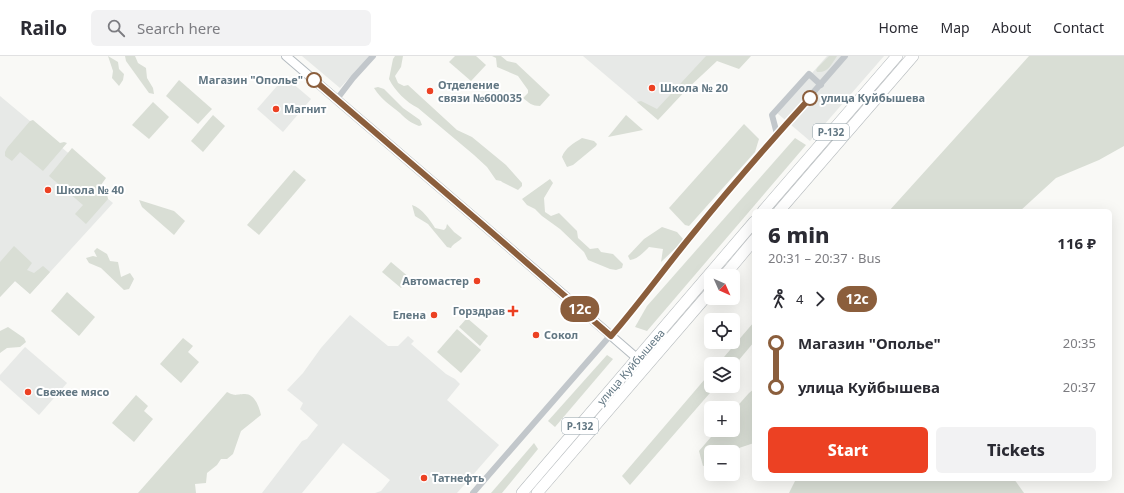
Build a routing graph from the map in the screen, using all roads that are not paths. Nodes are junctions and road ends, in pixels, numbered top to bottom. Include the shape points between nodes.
1 (286, 56) edge
2 (373, 56) edge
3 (846, 56) edge
4 (897, 56) edge
5 (913, 56) edge
6 (821, 85) junction
7 (337, 100) junction
8 (778, 134) junction
9 (765, 209) edge
10 (781, 209) edge
11 (752, 224) edge
12 (752, 242) edge
13 (730, 269) edge
14 (704, 298) edge
15 (611, 336) junction
16 (642, 362) junction
17 (473, 493) edge
18 (522, 493) edge
19 (537, 493) edge

1 - 7 main road
2 - 7 street
3 - 6 street
4 - 9 highway, Р-132
5 - 10 highway, Р-132
6 - 8 street
6 - 8 street via 809,74 772,115
7 - 15 main road
8 - 15 street via 690,237
11 - 16 highway, улица Куйбышева / Р-132
12 - 13 highway
14 - 16 highway, улица Куйбышева / Р-132
15 - 16 main road
15 - 17 street
16 - 18 highway, улица Куйбышева / Р-132
16 - 19 highway, улица Куйбышева / Р-132

